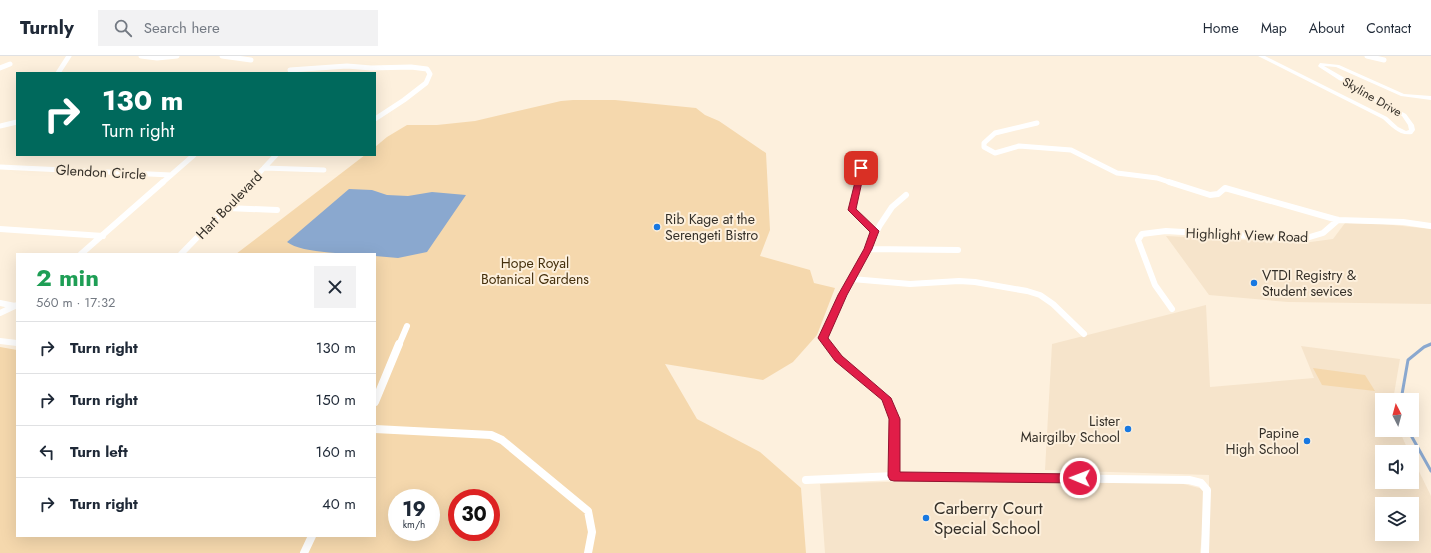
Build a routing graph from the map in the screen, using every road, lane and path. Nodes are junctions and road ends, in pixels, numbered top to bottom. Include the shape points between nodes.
1 (69, 56) edge
2 (141, 56) edge
3 (177, 56) edge
4 (222, 56) edge
5 (1261, 56) edge
6 (1367, 56) edge
7 (251, 60) dead end
8 (1384, 60) dead end
9 (10, 64) dead end
10 (0, 68) edge
11 (371, 68) junction
12 (290, 70) dead end
13 (59, 72) edge
14 (368, 72) edge
15 (1431, 98) edge
16 (376, 118) edge
17 (16, 122) edge
18 (1037, 123) dead end
19 (0, 126) edge
20 (193, 156) edge
21 (275, 156) edge
22 (872, 160) dead end
23 (0, 167) edge
24 (264, 168) junction
25 (324, 170) dead end
26 (171, 175) junction
27 (906, 195) dead end
28 (227, 208) junction
29 (277, 210) dead end
30 (1338, 220) junction
31 (1431, 226) edge
32 (0, 229) edge
33 (875, 231) junction
34 (103, 236) junction
35 (868, 249) junction
36 (958, 250) dead end
37 (82, 253) edge
38 (182, 253) edge
39 (852, 279) junction
40 (0, 303) edge
41 (16, 306) edge
42 (1172, 309) dead end
43 (0, 313) edge
44 (407, 326) dead end
45 (1084, 334) dead end
46 (0, 341) edge
47 (16, 343) edge
48 (376, 400) edge
49 (376, 428) edge
50 (894, 476) junction
51 (806, 480) dead end
52 (312, 537) edge
53 (304, 553) edge
54 (588, 553) edge
55 (1204, 553) edge

1 - 13 street
2 - 3 street
4 - 7 street
5 - 15 street, Skyline Drive via 1385,118 1395,128 1406,133 1412,130 1404,115 1326,70 1322,64 1337,66 1403,95
6 - 8 street
9 - 10 street
11 - 12 street via 347,66
11 - 14 street
11 - 16 street via 411,67 427,69 430,74 426,83
17 - 19 street
18 - 30 street via 995,134 984,143 984,147 995,153 1019,146 1071,150 1117,173 1156,178 1210,195 1218,194 1225,188
20 - 26 street
21 - 24 street, Hart Boulevard
22 - 33 street via 861,168 852,210
23 - 26 street, Glendon Circle
24 - 25 street
24 - 28 street, Hart Boulevard
26 - 34 street
27 - 33 street via 899,199
28 - 29 street
28 - 38 street, Hart Boulevard
30 - 31 street via 1403,222
30 - 42 street, Highlight View Road via 1324,233 1314,238 1303,239 1166,231 1142,234 1138,240 1150,273
32 - 34 street
33 - 35 street
34 - 37 street
35 - 36 street
35 - 39 street
39 - 45 street via 910,284 975,282 1027,291 1040,295 1054,304
39 - 50 street via 823,338 838,358 886,398 895,419
40 - 41 street
41 - 43 street
44 - 48 street
46 - 47 street
49 - 54 street via 491,435 502,440 588,510 592,532
50 - 51 street
50 - 55 street via 1189,480 1201,483 1208,490
52 - 53 street

